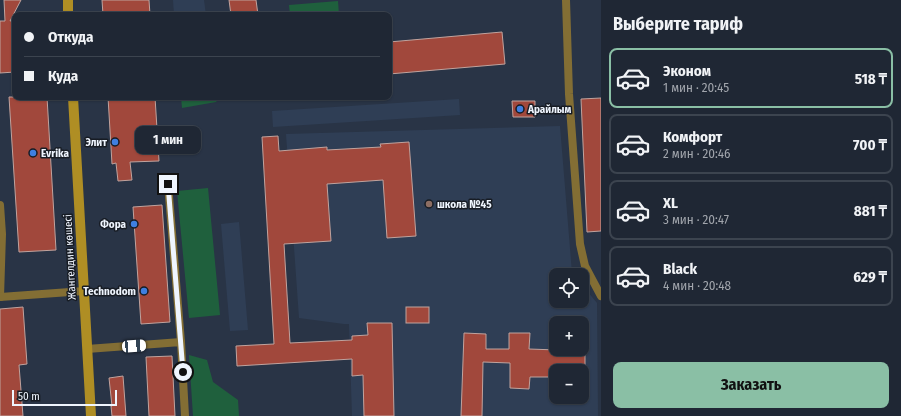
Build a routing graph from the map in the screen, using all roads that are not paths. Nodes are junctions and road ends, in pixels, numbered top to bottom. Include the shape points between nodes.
1 (68, 0) edge
2 (566, 0) edge
3 (68, 12) edge
4 (73, 100) edge
5 (168, 184) dead end
6 (0, 205) edge
7 (84, 291) junction
8 (601, 296) edge
9 (0, 297) edge
10 (181, 342) junction
11 (87, 349) junction
12 (91, 416) edge
13 (185, 416) edge

1 - 3 main road
2 - 8 lane via 569,94 580,244 585,266
4 - 7 main road, Жангелдин көшесі
5 - 10 lane
6 - 9 lane
7 - 9 lane
7 - 11 main road, Жангелдин көшесі
10 - 11 lane
10 - 13 lane
11 - 12 main road, Жангелдин көшесі

